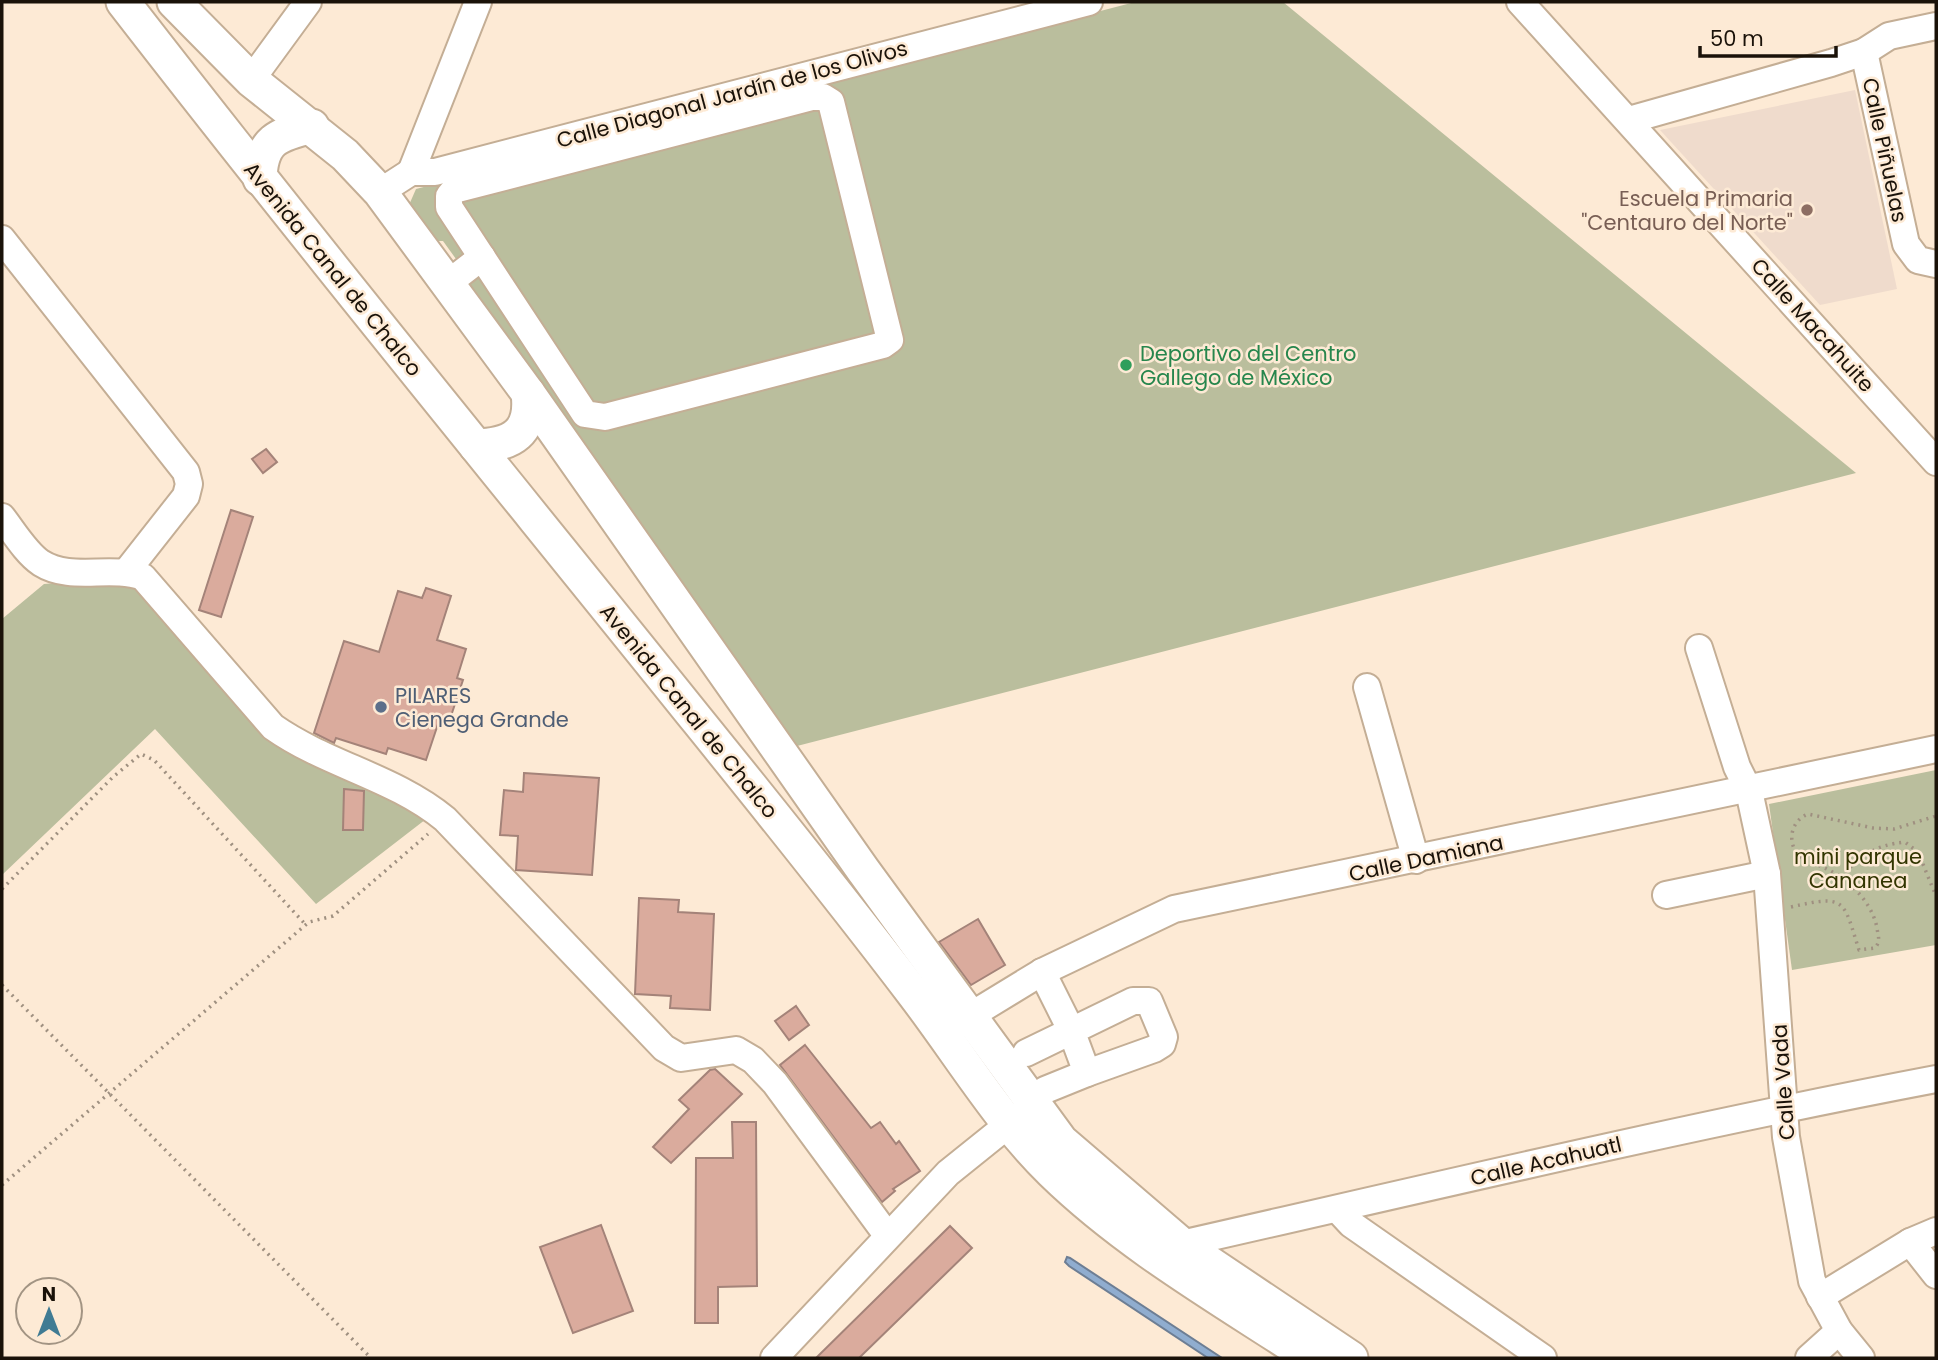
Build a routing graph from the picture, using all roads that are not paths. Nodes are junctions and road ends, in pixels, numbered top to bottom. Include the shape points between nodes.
1 (123, 2) edge
2 (174, 2) edge
3 (308, 2) edge
4 (478, 2) edge
5 (1089, 2) edge
6 (1520, 2) edge
7 (1936, 26) edge
8 (1864, 52) junction
9 (251, 80) junction
10 (1629, 120) junction
11 (312, 126) junction
12 (411, 172) junction
13 (260, 179) junction
14 (380, 192) junction
15 (2, 239) edge
16 (482, 257) junction
17 (1936, 264) edge
18 (447, 284) junction
19 (528, 393) junction
20 (476, 446) junction
21 (1936, 462) edge
22 (2, 517) edge
23 (127, 571) junction
24 (1699, 648) dead end
25 (1367, 687) dead end
26 (1936, 749) edge
27 (1749, 791) junction
28 (1416, 860) junction
29 (1767, 874) junction
30 (1666, 895) dead end
31 (1042, 972) junction
32 (969, 1016) junction
33 (1071, 1030) junction
34 (940, 1033) junction
35 (1026, 1053) dead end
36 (1087, 1073) junction
37 (1936, 1079) edge
38 (1040, 1098) junction
39 (1786, 1107) junction
40 (1007, 1124) junction
41 (1336, 1209) junction
42 (1936, 1231) edge
43 (887, 1235) junction
44 (1910, 1242) junction
45 (1172, 1253) junction
46 (1936, 1275) edge
47 (1820, 1297) junction
48 (1839, 1331) junction
49 (774, 1358) edge
50 (1311, 1358) edge
51 (1351, 1358) edge
52 (1543, 1358) edge
53 (1809, 1358) edge
54 (1861, 1358) edge

1 - 13 main road, Avenida Canal de Chalco
2 - 9 main road, Avenida Canal de Chalco
3 - 9 street
4 - 12 street
5 - 12 street, Calle Diagonal Jardín de los Olivos via 435,172
6 - 10 street, Calle Macahuite
7 - 8 street via 1889,36
8 - 10 street, Calle Piñuelas
8 - 17 street, Calle Piñuelas via 1906,244 1917,260
9 - 11 main road, Avenida Canal de Chalco
10 - 21 street, Calle Macahuite
11 - 13 main road via 278,135 266,149
11 - 14 main road, Avenida Canal de Chalco
12 - 14 street, Calle Diagonal Jardín de los Olivos
13 - 20 main road, Avenida Canal de Chalco
14 - 18 main road, Avenida Canal de Chalco
15 - 23 street via 186,472 186,496
16 - 16 street via 585,414 594,418 884,345 891,335 831,102 823,97 454,190 449,207
16 - 18 street
18 - 19 main road, Avenida Canal de Chalco
19 - 20 main road via 531,414 519,433 501,445
19 - 32 main road, Avenida Canal de Chalco
20 - 34 main road, Avenida Canal de Chalco via 702,726
22 - 23 street via 40,562 64,572
23 - 43 street via 143,577 273,727 299,745 418,797 445,819 664,1048 681,1058 736,1050 753,1060
24 - 27 street, Calle Vada
25 - 28 street
26 - 27 street, Calle Damiana
27 - 28 street, Calle Damiana
27 - 29 street, Calle Vada
28 - 31 street, Calle Damiana via 1174,909
29 - 30 street
29 - 39 street, Calle Vada
31 - 32 street, Calle Damiana
31 - 33 street
32 - 34 street, Calle Damiana
32 - 38 main road, Avenida Canal de Chalco
33 - 35 street
33 - 36 street
33 - 36 street via 1149,1000 1164,1037 1163,1044 1154,1049
34 - 40 main road, Avenida Canal de Chalco
36 - 38 street
37 - 39 street, Calle Acahuatl
38 - 40 street
38 - 45 main road, Avenida Canal de Chalco via 1061,1141
39 - 41 street, Calle Acahuatl
39 - 47 street, Calle Vada via 1786,1137 1812,1281
40 - 43 street via 948,1173
40 - 45 main road, Avenida Canal de Chalco via 1055,1174
41 - 45 street, Calle Acahuatl
41 - 52 street
42 - 44 street
43 - 49 street
44 - 46 street
44 - 47 street
45 - 50 main road, Avenida Canal de Chalco
45 - 51 main road, Avenida Canal de Chalco
47 - 48 street, Calle Vada
48 - 53 street
48 - 54 street, Calle Vada

